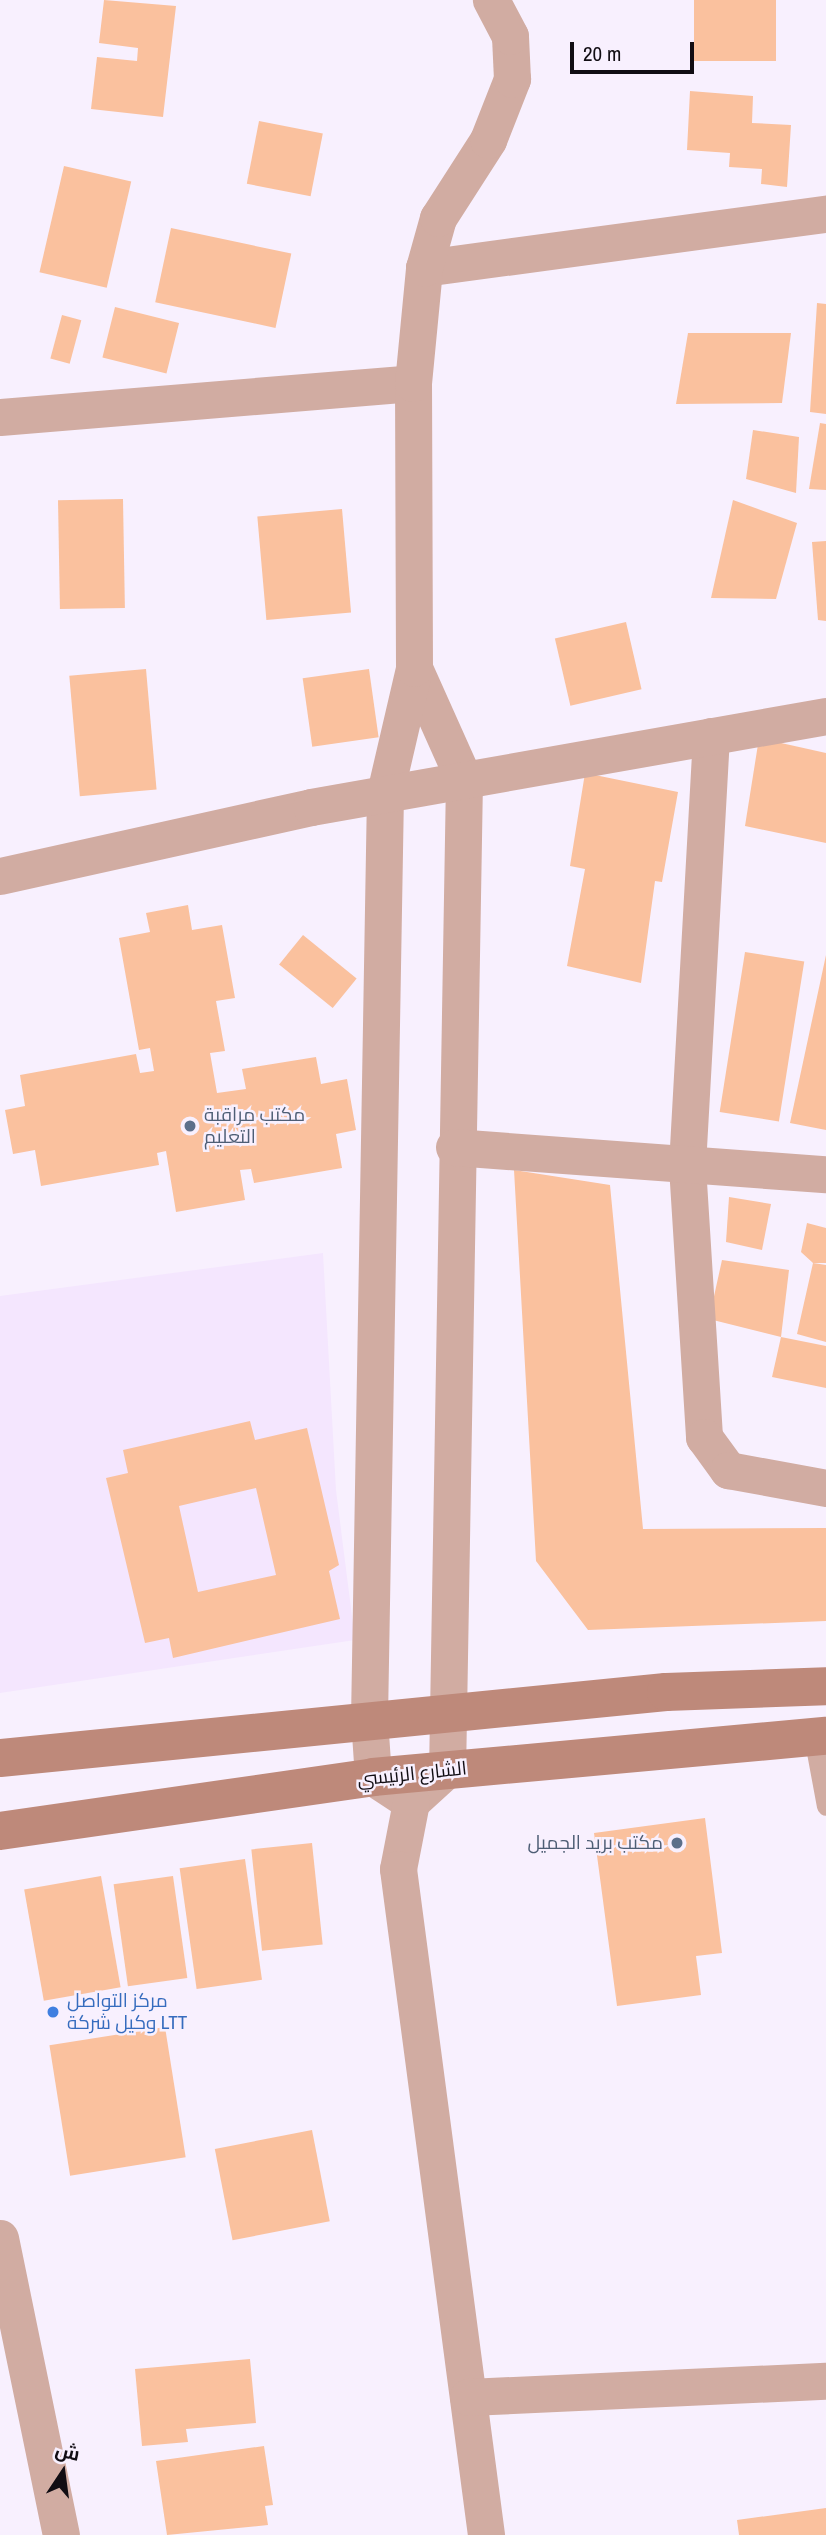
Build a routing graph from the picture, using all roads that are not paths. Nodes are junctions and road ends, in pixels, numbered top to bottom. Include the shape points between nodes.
1 (491, 0) edge
2 (826, 214) edge
3 (424, 268) junction
4 (414, 383) junction
5 (0, 417) edge
6 (414, 668) junction
7 (826, 716) edge
8 (711, 736) junction
9 (464, 780) junction
10 (385, 793) junction
11 (0, 876) edge
12 (454, 1147) junction
13 (687, 1166) junction
14 (826, 1174) edge
15 (826, 1488) edge
16 (826, 1686) edge
17 (449, 1713) junction
18 (369, 1719) junction
19 (820, 1736) edge
20 (0, 1758) edge
21 (447, 1769) junction
22 (373, 1777) junction
23 (411, 1802) junction
24 (826, 1806) edge
25 (0, 1831) edge
26 (0, 2238) edge
27 (826, 2381) edge
28 (468, 2397) junction
29 (61, 2535) edge
30 (486, 2535) edge

1 - 3 street via 510,36 512,79 488,140 438,218
2 - 3 street
3 - 4 street
4 - 5 street
4 - 6 street
6 - 9 street
6 - 10 street
7 - 8 street
8 - 9 street
8 - 13 street
9 - 10 street
9 - 12 street
10 - 11 street
10 - 18 street
12 - 13 street
12 - 17 street
13 - 14 street
13 - 15 street via 704,1437 728,1470
16 - 17 street via 666,1692
17 - 18 street
17 - 21 street
18 - 20 street
18 - 22 street
19 - 21 street, الشارع الرئيسي
19 - 24 lane
21 - 22 street, الشارع الرئيسي
21 - 23 street
22 - 23 street
22 - 25 street, الشارع الرئيسي
23 - 28 street via 398,1869
26 - 29 street
27 - 28 street
28 - 30 street

